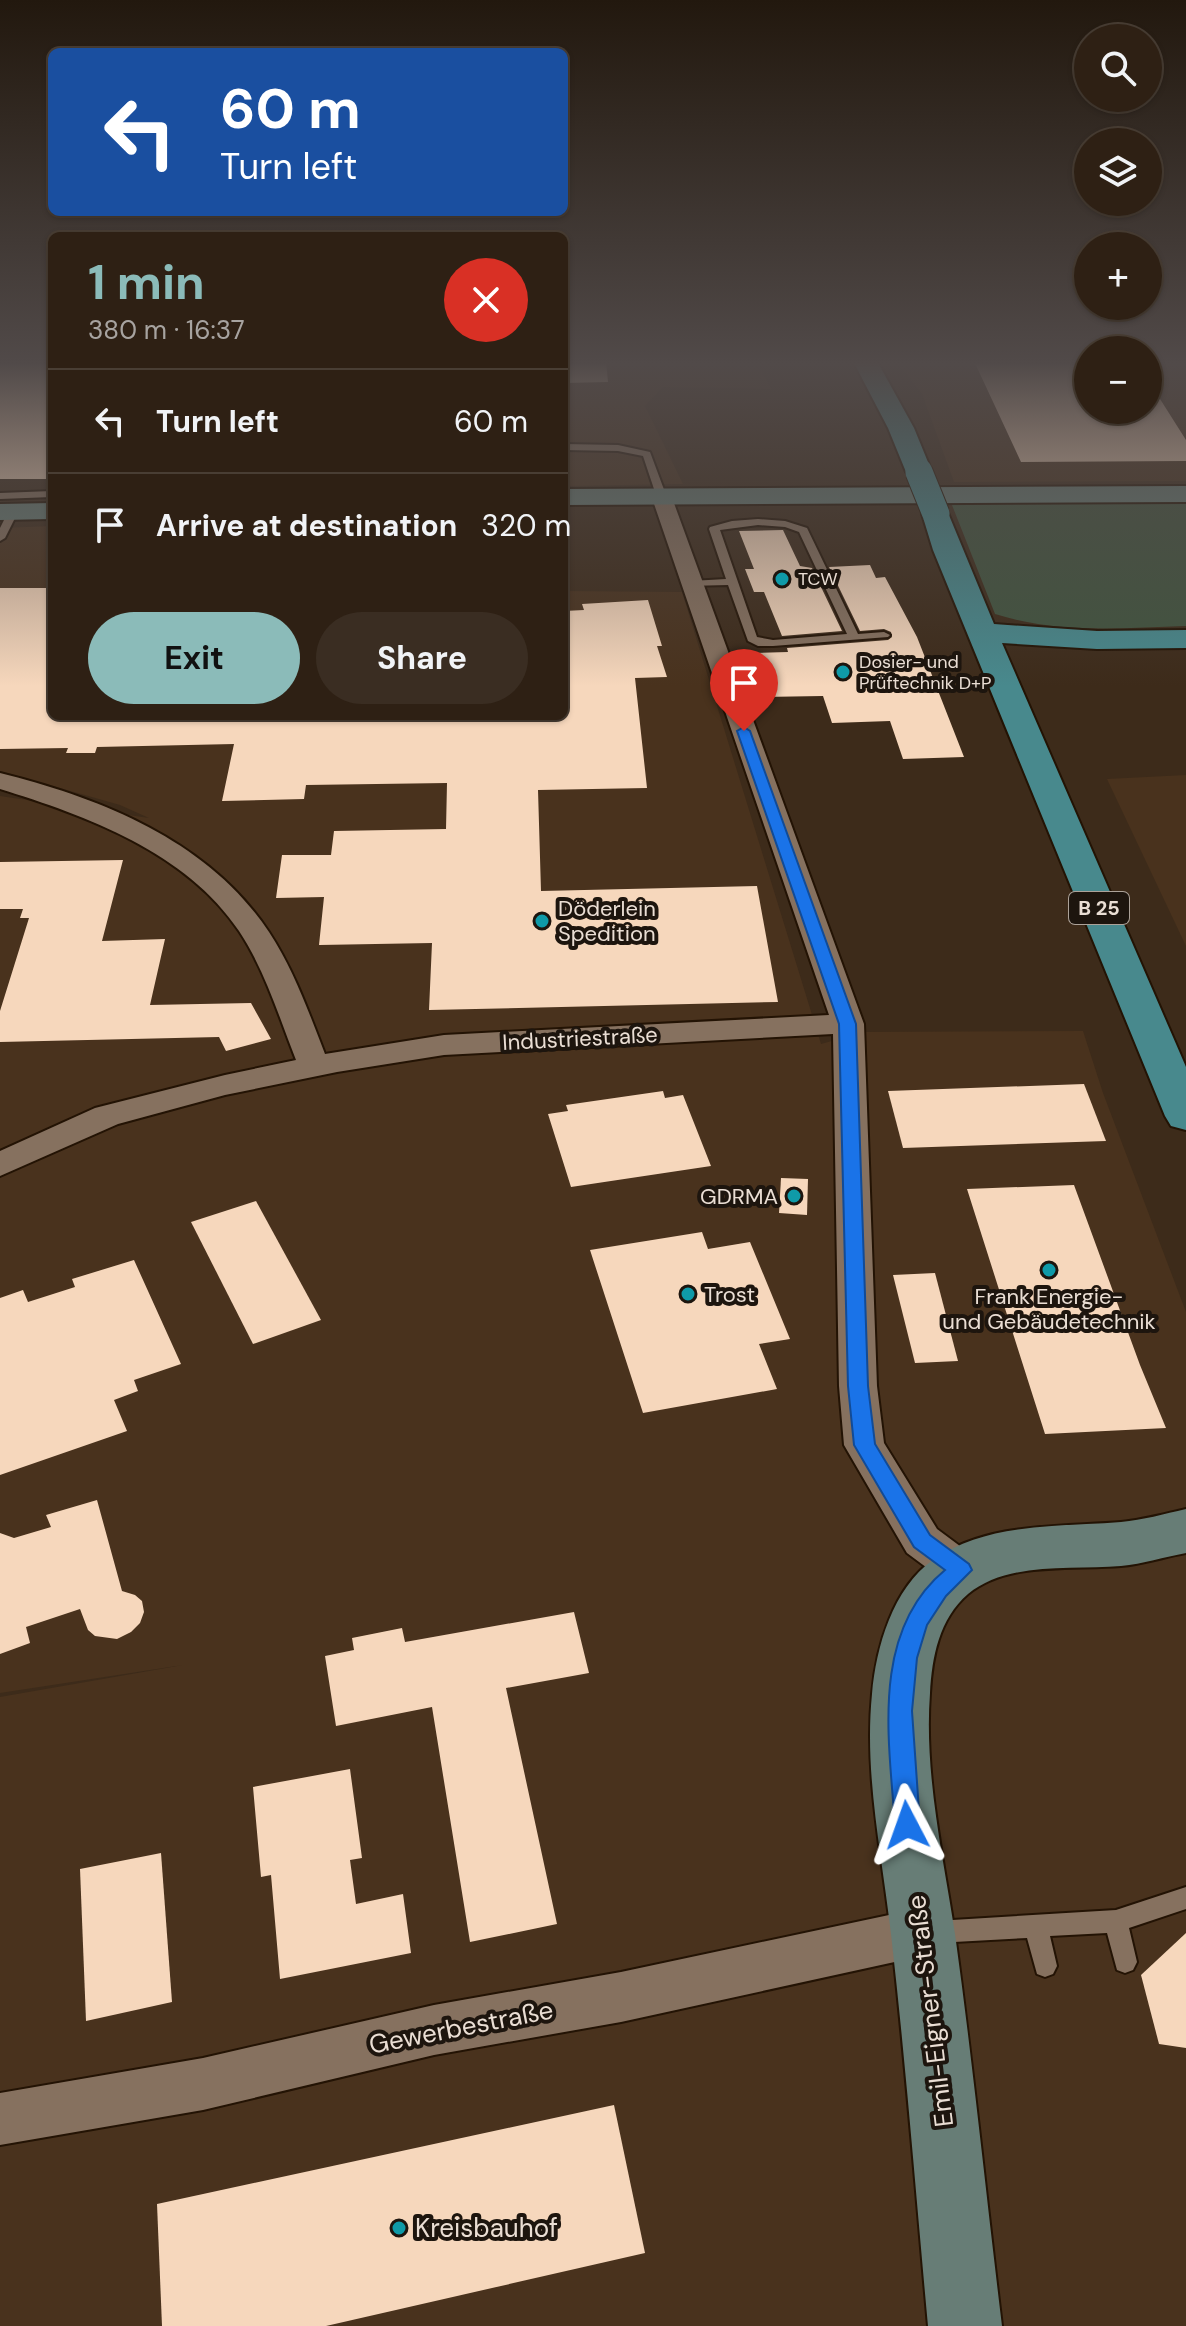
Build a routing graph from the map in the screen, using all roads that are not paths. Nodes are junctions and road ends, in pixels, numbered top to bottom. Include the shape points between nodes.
1 (652, 470) edge
2 (918, 470) edge
3 (1186, 494) edge
4 (48, 495) edge
5 (661, 495) junction
6 (568, 497) edge
7 (4, 507) edge
8 (48, 511) edge
9 (0, 538) edge
10 (731, 582) junction
11 (691, 584) junction
12 (884, 635) dead end
13 (854, 637) junction
14 (1186, 639) edge
15 (987, 640) junction
16 (1083, 643) junction
17 (1013, 700) junction
18 (0, 781) edge
19 (848, 1024) junction
20 (314, 1066) junction
21 (1186, 1116) edge
22 (0, 1165) edge
23 (1186, 1531) edge
24 (1125, 1544) junction
25 (1186, 1551) edge
26 (961, 1570) junction
27 (1186, 1898) edge
28 (1116, 1921) junction
29 (1037, 1928) junction
30 (922, 1932) junction
31 (1125, 1962) dead end
32 (1045, 1966) dead end
33 (0, 2119) edge
34 (965, 2326) edge

1 - 5 lane
2 - 15 main road, B 25, bridge
3 - 5 main road
4 - 7 lane
5 - 6 main road
5 - 11 street
7 - 8 main road
7 - 9 lane
10 - 11 lane
10 - 13 lane via 758,643
10 - 13 lane via 714,529 796,525
11 - 19 street
12 - 13 lane
14 - 16 main road
15 - 16 main road
15 - 17 main road, B 25
16 - 17 main road via 1035,660
17 - 21 main road, B 25
18 - 20 street via 95,812 201,874 243,916 270,959
19 - 20 street, Industriestraße via 444,1045
19 - 26 street via 864,1445 922,1541
20 - 22 street, Industriestraße via 107,1116
23 - 24 main road, Emil-Eigner-Straße
24 - 25 main road, Emil-Eigner-Straße
24 - 26 main road, Emil-Eigner-Straße via 1025,1549
26 - 30 main road, Emil-Eigner-Straße via 938,1590 917,1622 902,1685 907,1825
27 - 28 lane
28 - 29 lane
28 - 31 lane
29 - 30 lane
29 - 32 lane
30 - 33 street, Gewerbestraße via 621,1997 434,2030 203,2084
30 - 34 main road, Emil-Eigner-Straße

